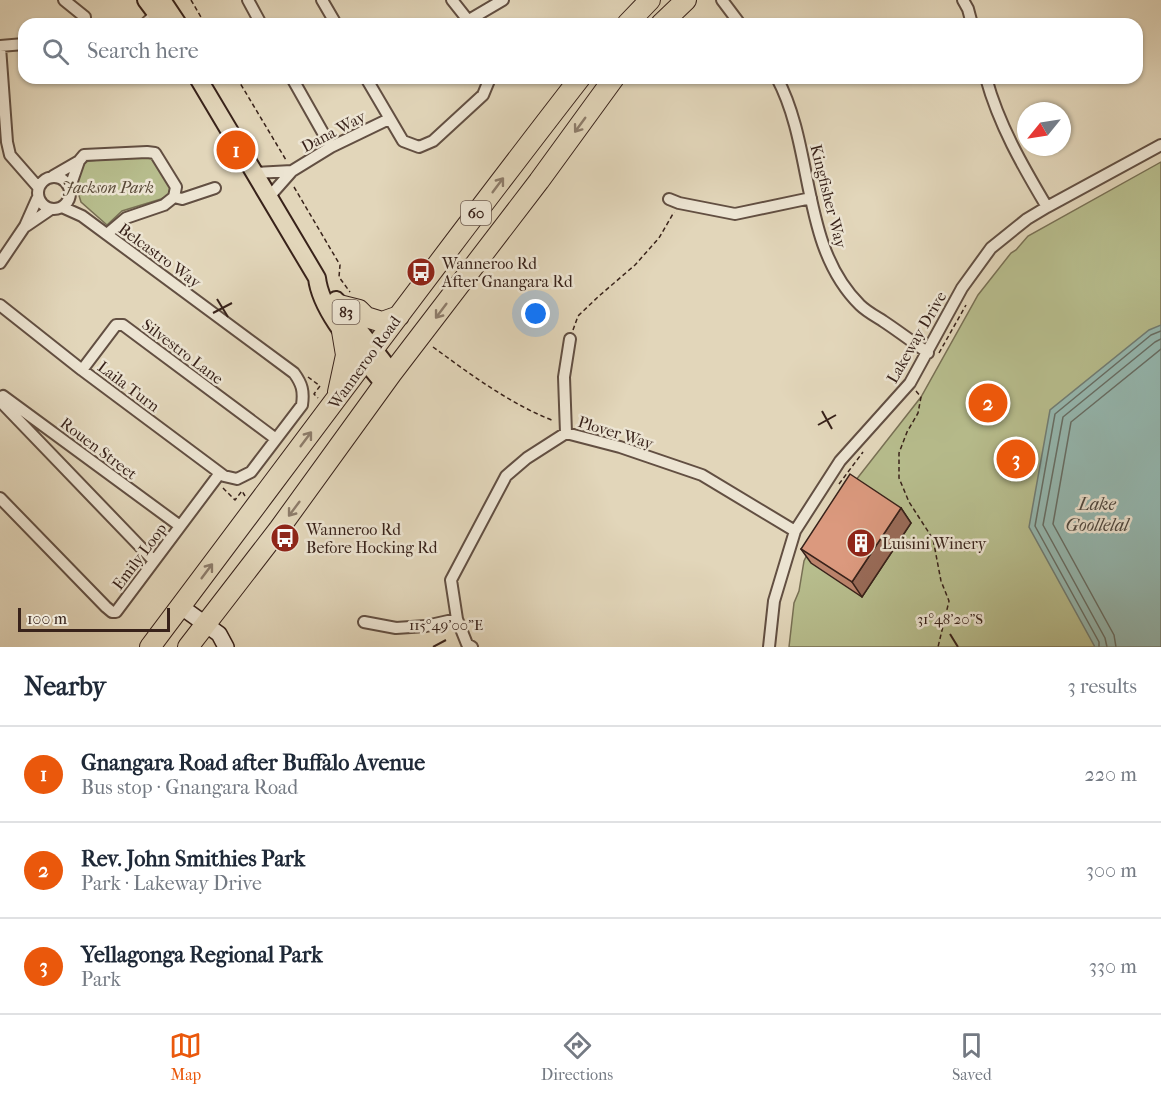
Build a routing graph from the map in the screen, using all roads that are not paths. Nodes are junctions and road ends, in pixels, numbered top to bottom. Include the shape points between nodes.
1 (64, 0) edge
2 (248, 0) edge
3 (322, 0) edge
4 (452, 0) edge
5 (503, 0) edge
6 (650, 0) edge
7 (686, 0) edge
8 (722, 0) edge
9 (963, 0) edge
10 (85, 18) edge
11 (258, 18) edge
12 (332, 18) edge
13 (467, 18) edge
14 (476, 18) edge
15 (633, 18) edge
16 (668, 18) edge
17 (736, 18) edge
18 (970, 18) edge
19 (18, 44) edge
20 (0, 46) edge
21 (202, 84) edge
22 (213, 84) edge
23 (295, 84) edge
24 (369, 84) edge
25 (487, 84) edge
26 (575, 84) edge
27 (610, 84) edge
28 (780, 84) edge
29 (988, 84) edge
30 (389, 119) junction
31 (230, 129) junction
32 (1161, 146) edge
33 (331, 147) junction
34 (5, 157) edge
35 (79, 161) junction
36 (21, 166) junction
37 (292, 171) junction
38 (255, 173) junction
39 (50, 177) junction
40 (38, 187) junction
41 (70, 187) junction
42 (214, 188) dead end
43 (174, 197) junction
44 (269, 197) junction
45 (811, 198) junction
46 (38, 199) junction
47 (674, 201) road end
48 (61, 205) junction
49 (1047, 207) junction
50 (25, 226) junction
51 (106, 234) junction
52 (0, 263) edge
53 (317, 278) junction
54 (346, 301) junction
55 (0, 305) edge
56 (399, 316) junction
57 (342, 331) junction
58 (570, 339) road end
59 (369, 354) junction
60 (933, 354) junction
61 (82, 369) junction
62 (388, 379) junction
63 (328, 399) junction
64 (0, 400) edge
65 (566, 429) junction
66 (276, 439) junction
67 (217, 477) junction
68 (0, 498) edge
69 (180, 526) junction
70 (795, 531) junction
71 (154, 561) junction
72 (177, 610) junction
73 (457, 619) junction
74 (364, 622) dead end
75 (197, 634) edge
76 (150, 647) edge
77 (224, 647) edge
78 (472, 647) edge
79 (769, 647) edge

1 - 10 street
2 - 11 street
3 - 12 street
4 - 13 street
5 - 14 street
6 - 15 highway
7 - 16 highway
8 - 17 street
9 - 18 street
19 - 20 street
20 - 34 street
21 - 31 main road, 83
22 - 31 main road, 83 via 225,106
23 - 33 street
24 - 30 street
25 - 30 street via 483,94 433,141 419,147 403,141
56 -> 26 highway, Wanneroo Road / 60
27 -> 62 highway, Wanneroo Road / 60
28 - 45 street, Kingfisher Way via 794,120
29 - 49 street via 1012,148
30 - 33 street, Dana Way
31 - 38 main road, 83
32 - 49 street, Lakeway Drive
33 - 37 street, Dana Way
34 - 36 street
35 - 39 street
35 - 41 street
35 - 43 street via 84,155 155,153 176,187
36 - 39 street
36 - 40 street
37 - 38 street, Dana Way
37 - 44 street, Dana Way
38 - 44 main road, 83
39 - 40 street
39 - 41 street via 63,179
40 - 46 street
41 - 48 street
42 - 43 street via 183,199
43 - 51 street via 164,205 126,218
44 - 53 main road, 83
45 - 47 street via 735,214
45 - 60 street, Kingfisher Way via 823,246 842,283 861,305
46 - 48 street via 45,207
46 - 50 street
48 - 50 street
48 - 51 street, Belcastro Way
49 - 60 street, Lakeway Drive via 991,248 962,288
50 - 52 street
51 - 66 street, Belcastro Way via 294,373 304,394 302,405
53 - 54 main road, 83
53 - 57 main road, 83 via 318,291
54 - 56 highway via 366,317 382,322
54 - 59 main road, 83
55 - 61 street, Laila Turn
56 - 59 highway, Wanneroo Road / 60
57 - 59 main road, 83
57 - 63 highway, 83 via 346,355
58 - 65 street via 564,377
59 - 62 main road, 83
59 - 63 highway, Wanneroo Road / 60
60 - 70 street, Lakeway Drive via 840,461
61 - 66 street, Silvestro Lane via 116,325 123,325
61 - 67 street, Laila Turn
62 -> 75 highway, Wanneroo Road / 60
72 -> 63 highway, Wanneroo Road / 60
64 - 69 street, Rouen Street via 3,396 11,401
64 - 71 street
65 - 70 street, Plover Way via 702,475
65 - 73 street, Plover Way via 506,476 451,580
66 - 67 street via 246,475 237,479
67 - 69 street, Emily Loop
68 - 71 street, Emily Loop via 112,612 116,612
69 - 71 street, Emily Loop
70 - 79 street, Lakeway Drive via 774,601
72 - 75 street
72 - 76 highway, Wanneroo Road / 60
73 - 74 street via 396,628
73 - 78 street, Plover Way
75 - 77 street via 219,634

